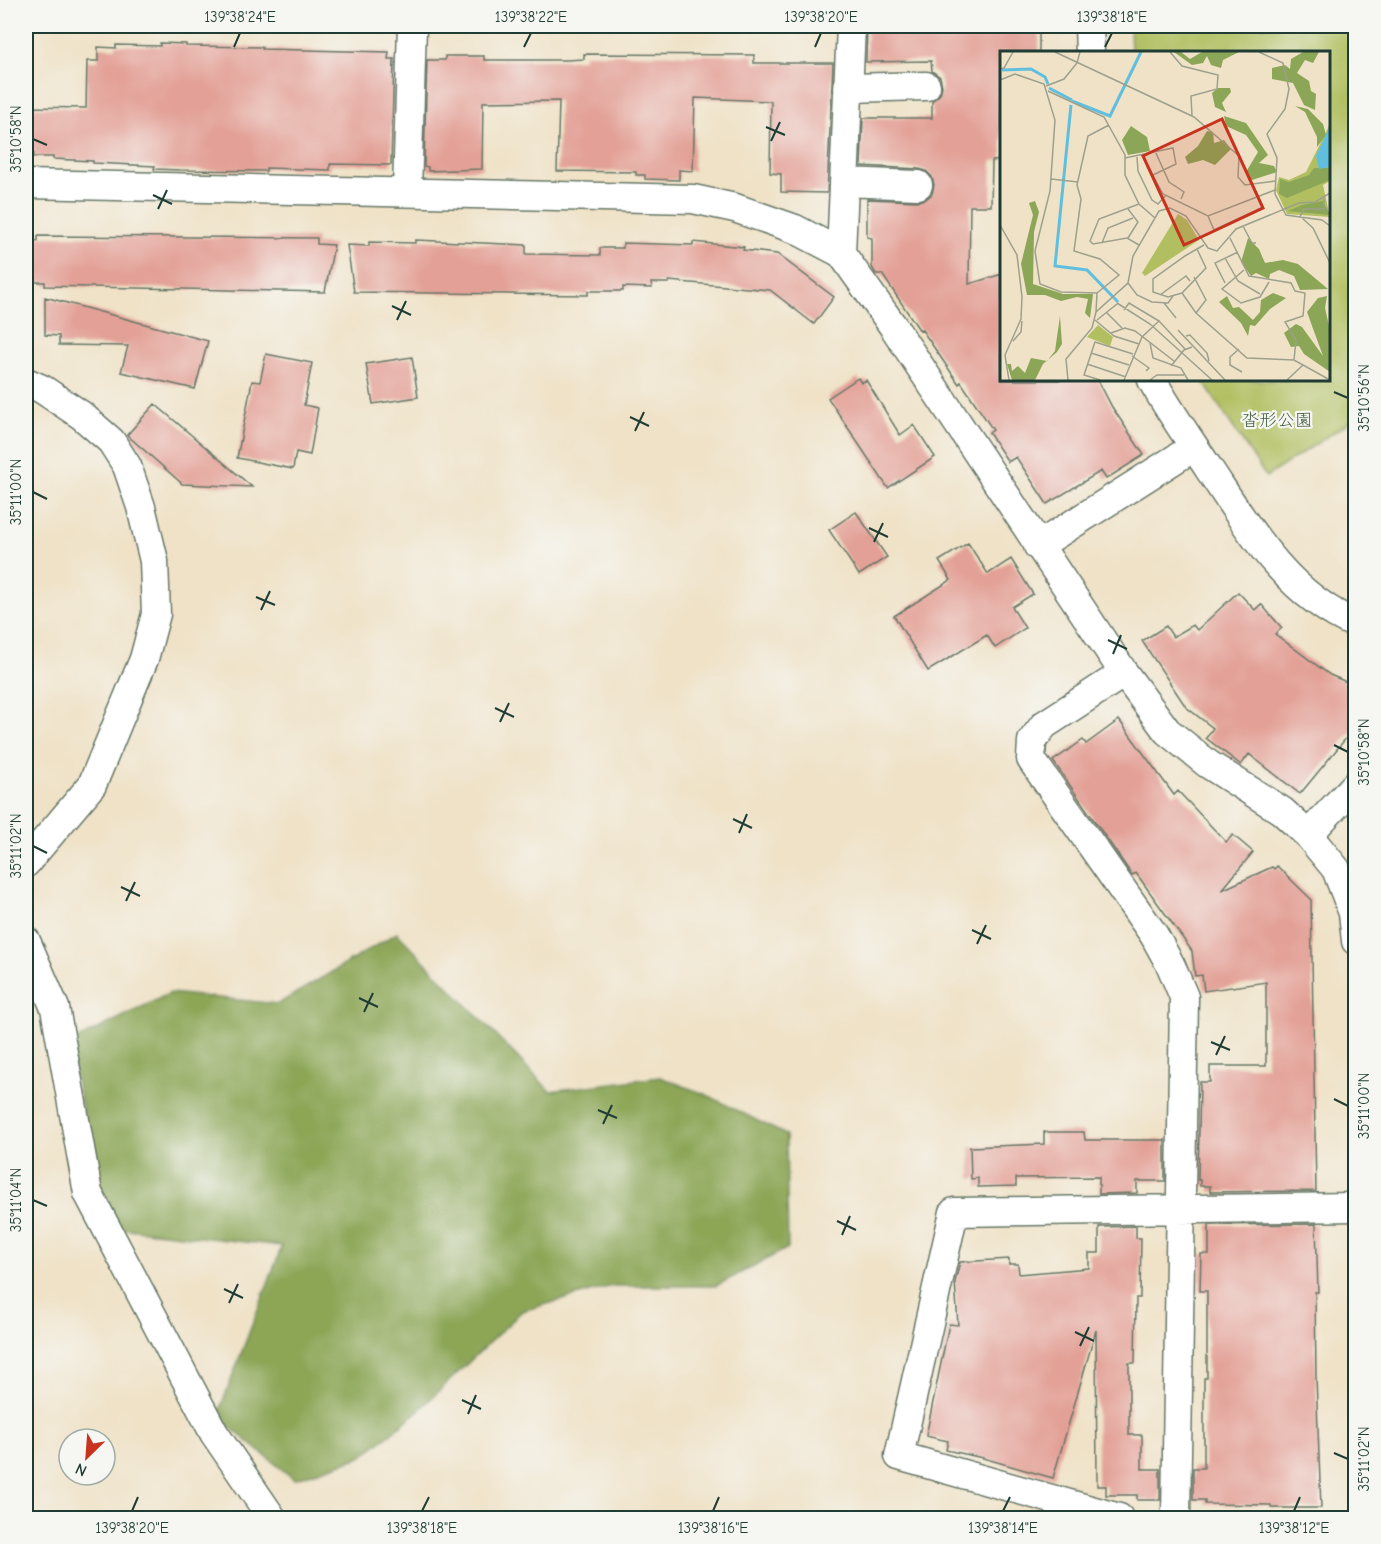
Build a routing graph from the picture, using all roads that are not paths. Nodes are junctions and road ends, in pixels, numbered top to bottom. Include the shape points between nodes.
1 (412, 26) edge
2 (851, 26) edge
3 (1089, 26) edge
4 (1090, 51) edge
5 (926, 86) dead end
6 (848, 88) junction
7 (844, 182) junction
8 (26, 184) edge
9 (918, 185) dead end
10 (407, 192) junction
11 (841, 253) junction
12 (1153, 381) edge
13 (26, 382) edge
14 (1194, 447) junction
15 (1038, 546) junction
16 (1356, 624) edge
17 (1124, 673) junction
18 (1356, 784) edge
19 (1308, 835) junction
20 (26, 863) edge
21 (26, 941) edge
22 (1356, 941) edge
23 (1356, 1207) edge
24 (1180, 1209) junction
25 (272, 1518) edge
26 (1119, 1518) edge
27 (1176, 1518) edge

1 - 10 street
2 - 6 street
3 - 4 street
5 - 6 street
6 - 7 street
7 - 9 street
7 - 11 street
8 - 10 street
10 - 11 street via 693,199 735,208 795,229
11 - 15 street
12 - 14 street
13 - 20 street via 81,415 111,441 127,466 154,561 156,614 144,659 93,785
14 - 15 street
14 - 16 street via 1280,569 1303,592 1338,617
15 - 17 street
17 - 19 street via 1167,731 1208,764 1282,811
17 - 24 street via 1044,725 1032,741 1031,759 1154,935 1184,997
18 - 19 street
19 - 22 street via 1336,870 1353,913
21 - 25 street via 55,1008 88,1193 214,1433
23 - 24 street
24 - 26 street via 954,1212 898,1455
24 - 27 street

